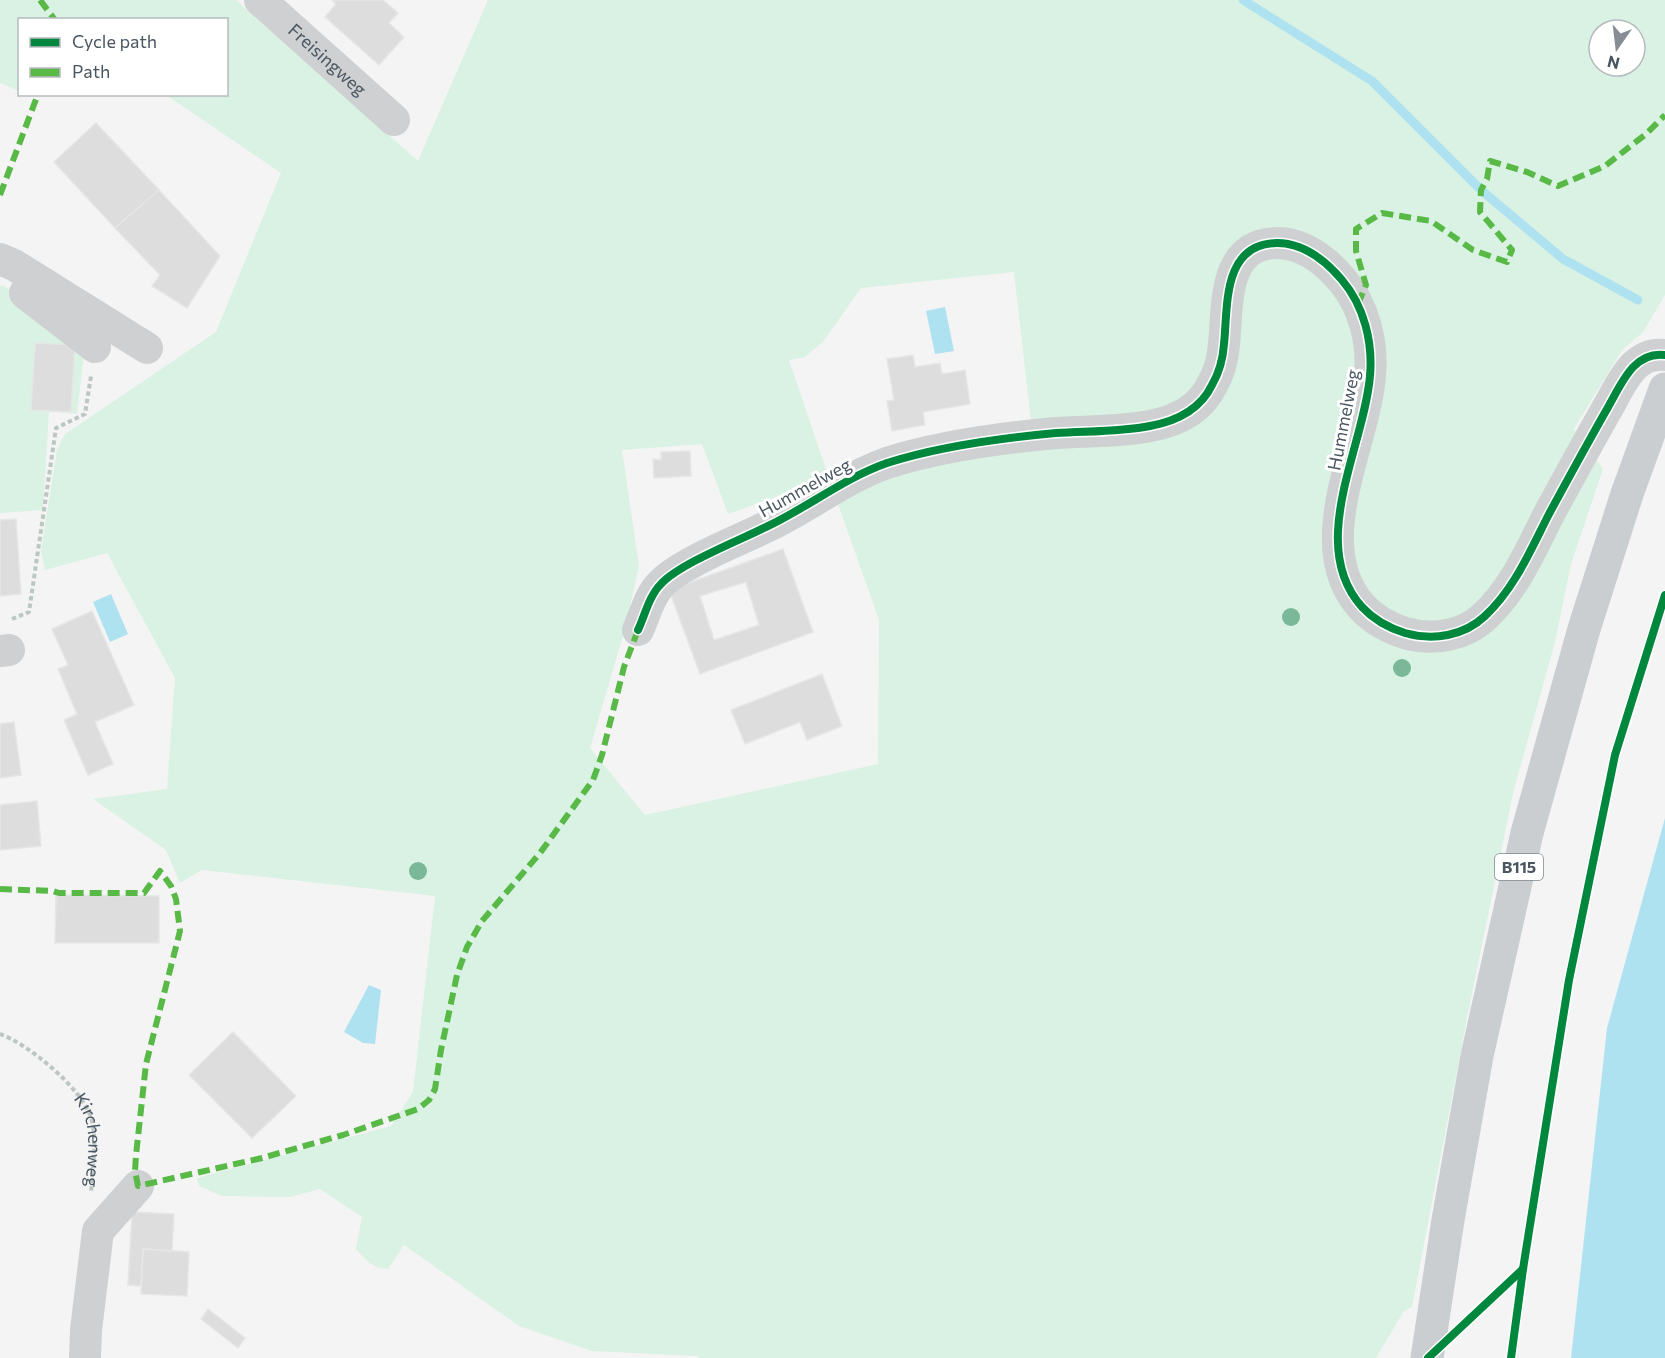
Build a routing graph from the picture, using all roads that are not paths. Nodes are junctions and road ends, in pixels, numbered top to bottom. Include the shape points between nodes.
1 (260, 0) edge
2 (394, 120) dead end
3 (7, 262) edge
4 (94, 347) road end
5 (147, 348) dead end
6 (1665, 355) edge
7 (1665, 389) edge
8 (638, 630) dead end
9 (138, 1186) dead end
10 (85, 1358) edge
11 (1427, 1358) edge

1 - 2 street, Freisingweg
3 - 4 street via 17,287
3 - 5 street
6 - 8 street, Hummelweg via 1652,354 1640,359 1627,374 1503,596 1484,617 1452,635 1431,638 1385,626 1350,593 1338,544 1340,508 1366,406 1370,349 1358,304 1343,281 1322,259 1290,243 1256,247 1234,271 1227,292 1220,366 1203,401 1186,414 1142,428 1006,438 909,457 862,473 792,515 679,570 660,584
7 - 11 main road, B115 via 1584,629 1527,833 1477,1056
9 - 10 street via 98,1231

